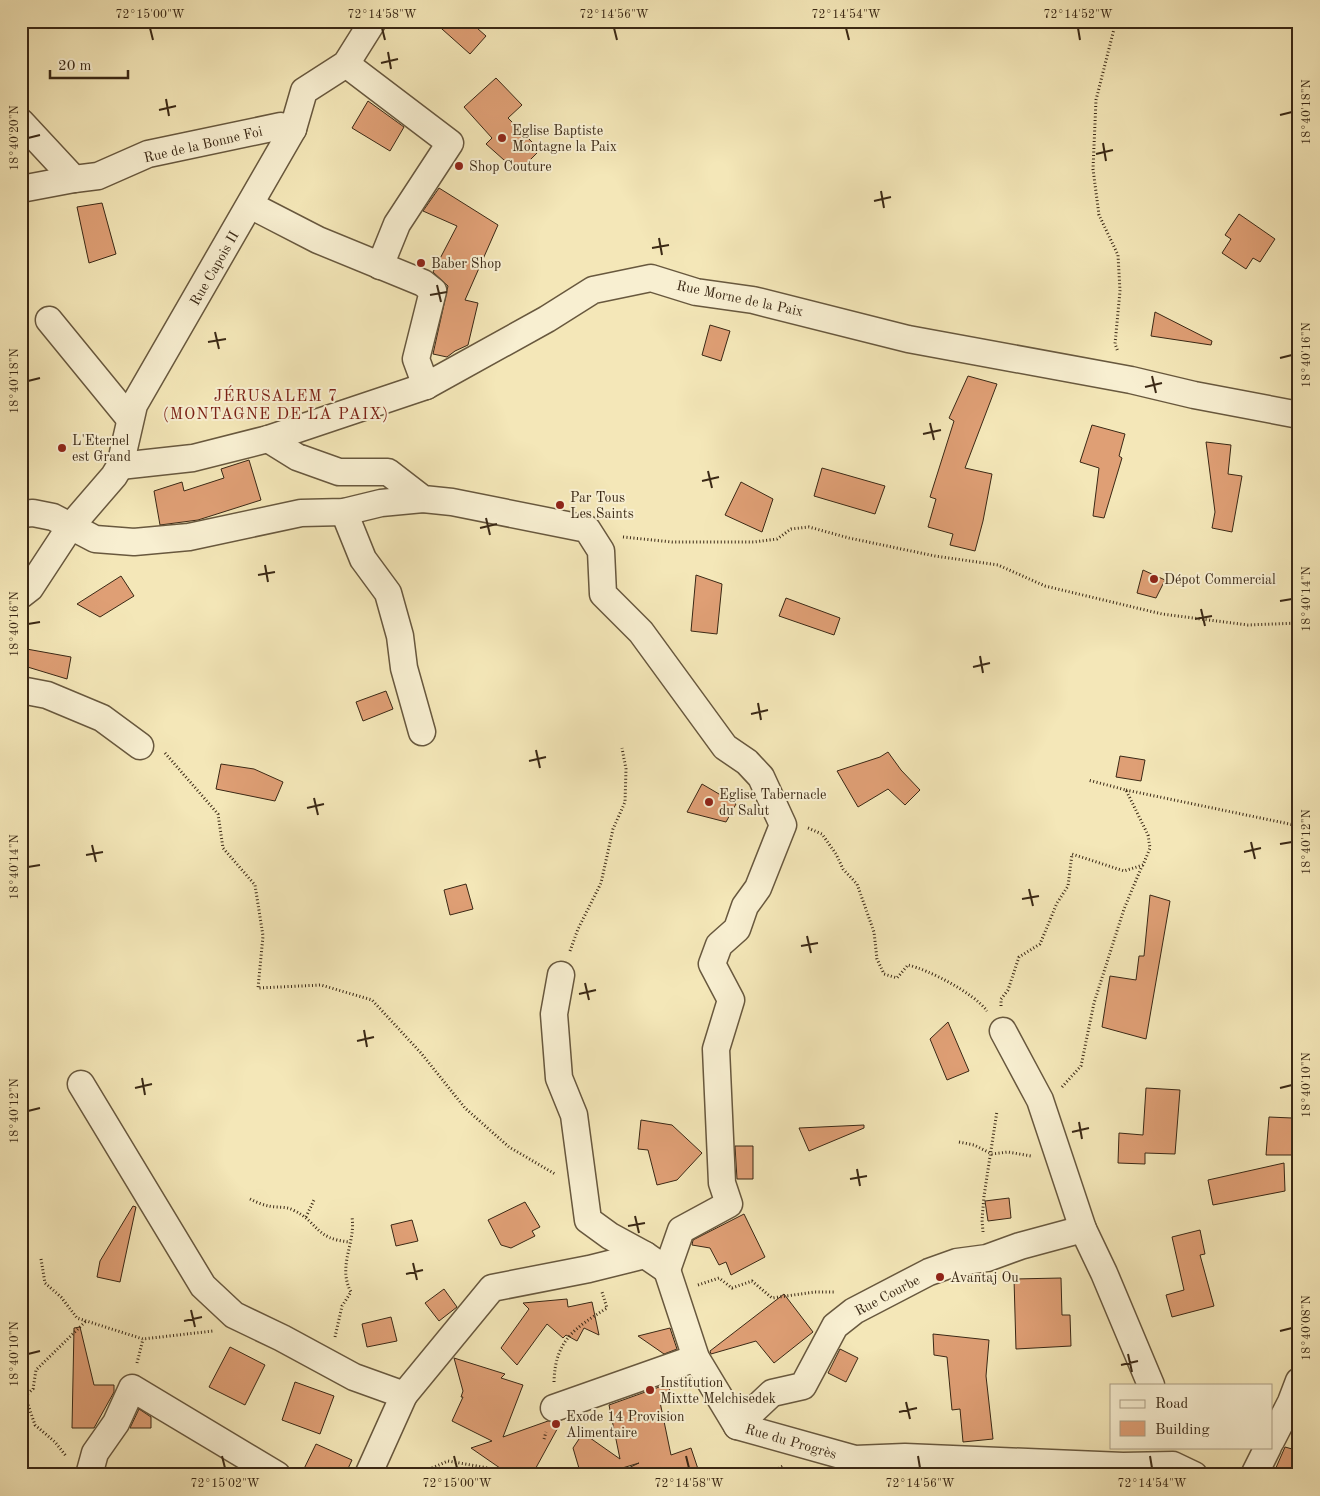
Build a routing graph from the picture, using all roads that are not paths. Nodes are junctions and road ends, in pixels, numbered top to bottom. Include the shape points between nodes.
1 (373, 21) edge
2 (346, 64) junction
3 (21, 122) edge
4 (293, 129) junction
5 (74, 179) junction
6 (21, 188) edge
7 (250, 205) junction
8 (380, 266) junction
9 (49, 320) dead end
10 (426, 386) junction
11 (1299, 415) edge
12 (130, 419) junction
13 (268, 439) junction
14 (120, 466) junction
15 (422, 499) junction
16 (344, 512) junction
17 (21, 514) edge
18 (70, 527) junction
19 (21, 595) edge
20 (21, 690) edge
21 (422, 732) dead end
22 (140, 746) road end
23 (561, 975) road end
24 (1003, 1031) road end
25 (81, 1084) dead end
26 (588, 1220) junction
27 (1083, 1229) junction
28 (645, 1254) junction
29 (597, 1267) junction
30 (668, 1270) junction
31 (696, 1358) junction
32 (1151, 1384) edge
33 (404, 1395) junction
34 (1296, 1396) edge
35 (554, 1408) road end
36 (737, 1426) junction
37 (1272, 1439) edge
38 (1268, 1448) edge
39 (1179, 1462) edge
40 (902, 1466) edge
41 (80, 1468) edge
42 (277, 1475) edge
43 (368, 1475) edge
44 (1254, 1475) edge

1 - 2 street, Rue Capois II
2 - 4 street, Rue Capois II via 304,91
2 - 8 street via 450,143 397,224
3 - 5 street
4 - 5 street, Rue de la Bonne Foi via 282,126 148,154 98,176
4 - 7 street, Rue Capois II
5 - 6 street, Rue de la Bonne Foi
7 - 8 street via 318,240
7 - 12 street, Rue Capois II via 134,404
8 - 10 street via 422,283 433,291 416,359
9 - 12 street
10 - 11 street, Rue Morne de la Paix via 593,290 651,278 696,292 753,300 908,339
10 - 13 street, Rue Morne de la Paix
12 - 14 street, Rue Capois II
13 - 14 street, Rue Morne de la Paix via 193,458
13 - 15 street via 297,457 339,472 388,472
14 - 18 street, Rue Capois II
15 - 16 street via 381,503
15 - 30 street via 587,529 601,551 603,594 641,632 725,747 747,762 761,777 783,825 758,888 745,906 737,929 719,945 712,964 731,1000 716,1049 722,1183 729,1204 682,1230
16 - 18 street via 301,513 189,537 134,542 95,539
16 - 21 street via 363,559 388,593
17 - 18 street via 53,517
18 - 19 street, Rue Capois II via 30,588
20 - 22 street via 47,695 102,718
23 - 26 street via 554,1014 559,1078 574,1115
24 - 27 street via 1040,1100
25 - 33 street via 203,1286 234,1315 354,1377
26 - 28 street
26 - 29 street
27 - 32 street
27 - 36 street, Rue Courbe via 987,1258 957,1262 930,1272 854,1311 835,1326 803,1386 772,1393
28 - 29 street
28 - 30 street
29 - 33 street via 492,1288
30 - 31 street, Rue du Progrès
31 - 35 street
31 - 36 street, Rue du Progrès
33 - 43 street
34 - 37 street
36 - 40 street, Rue du Progrès via 855,1459
38 - 44 street
39 - 40 street, Rue du Progrès via 1123,1466
41 - 42 street via 116,1423 132,1388

